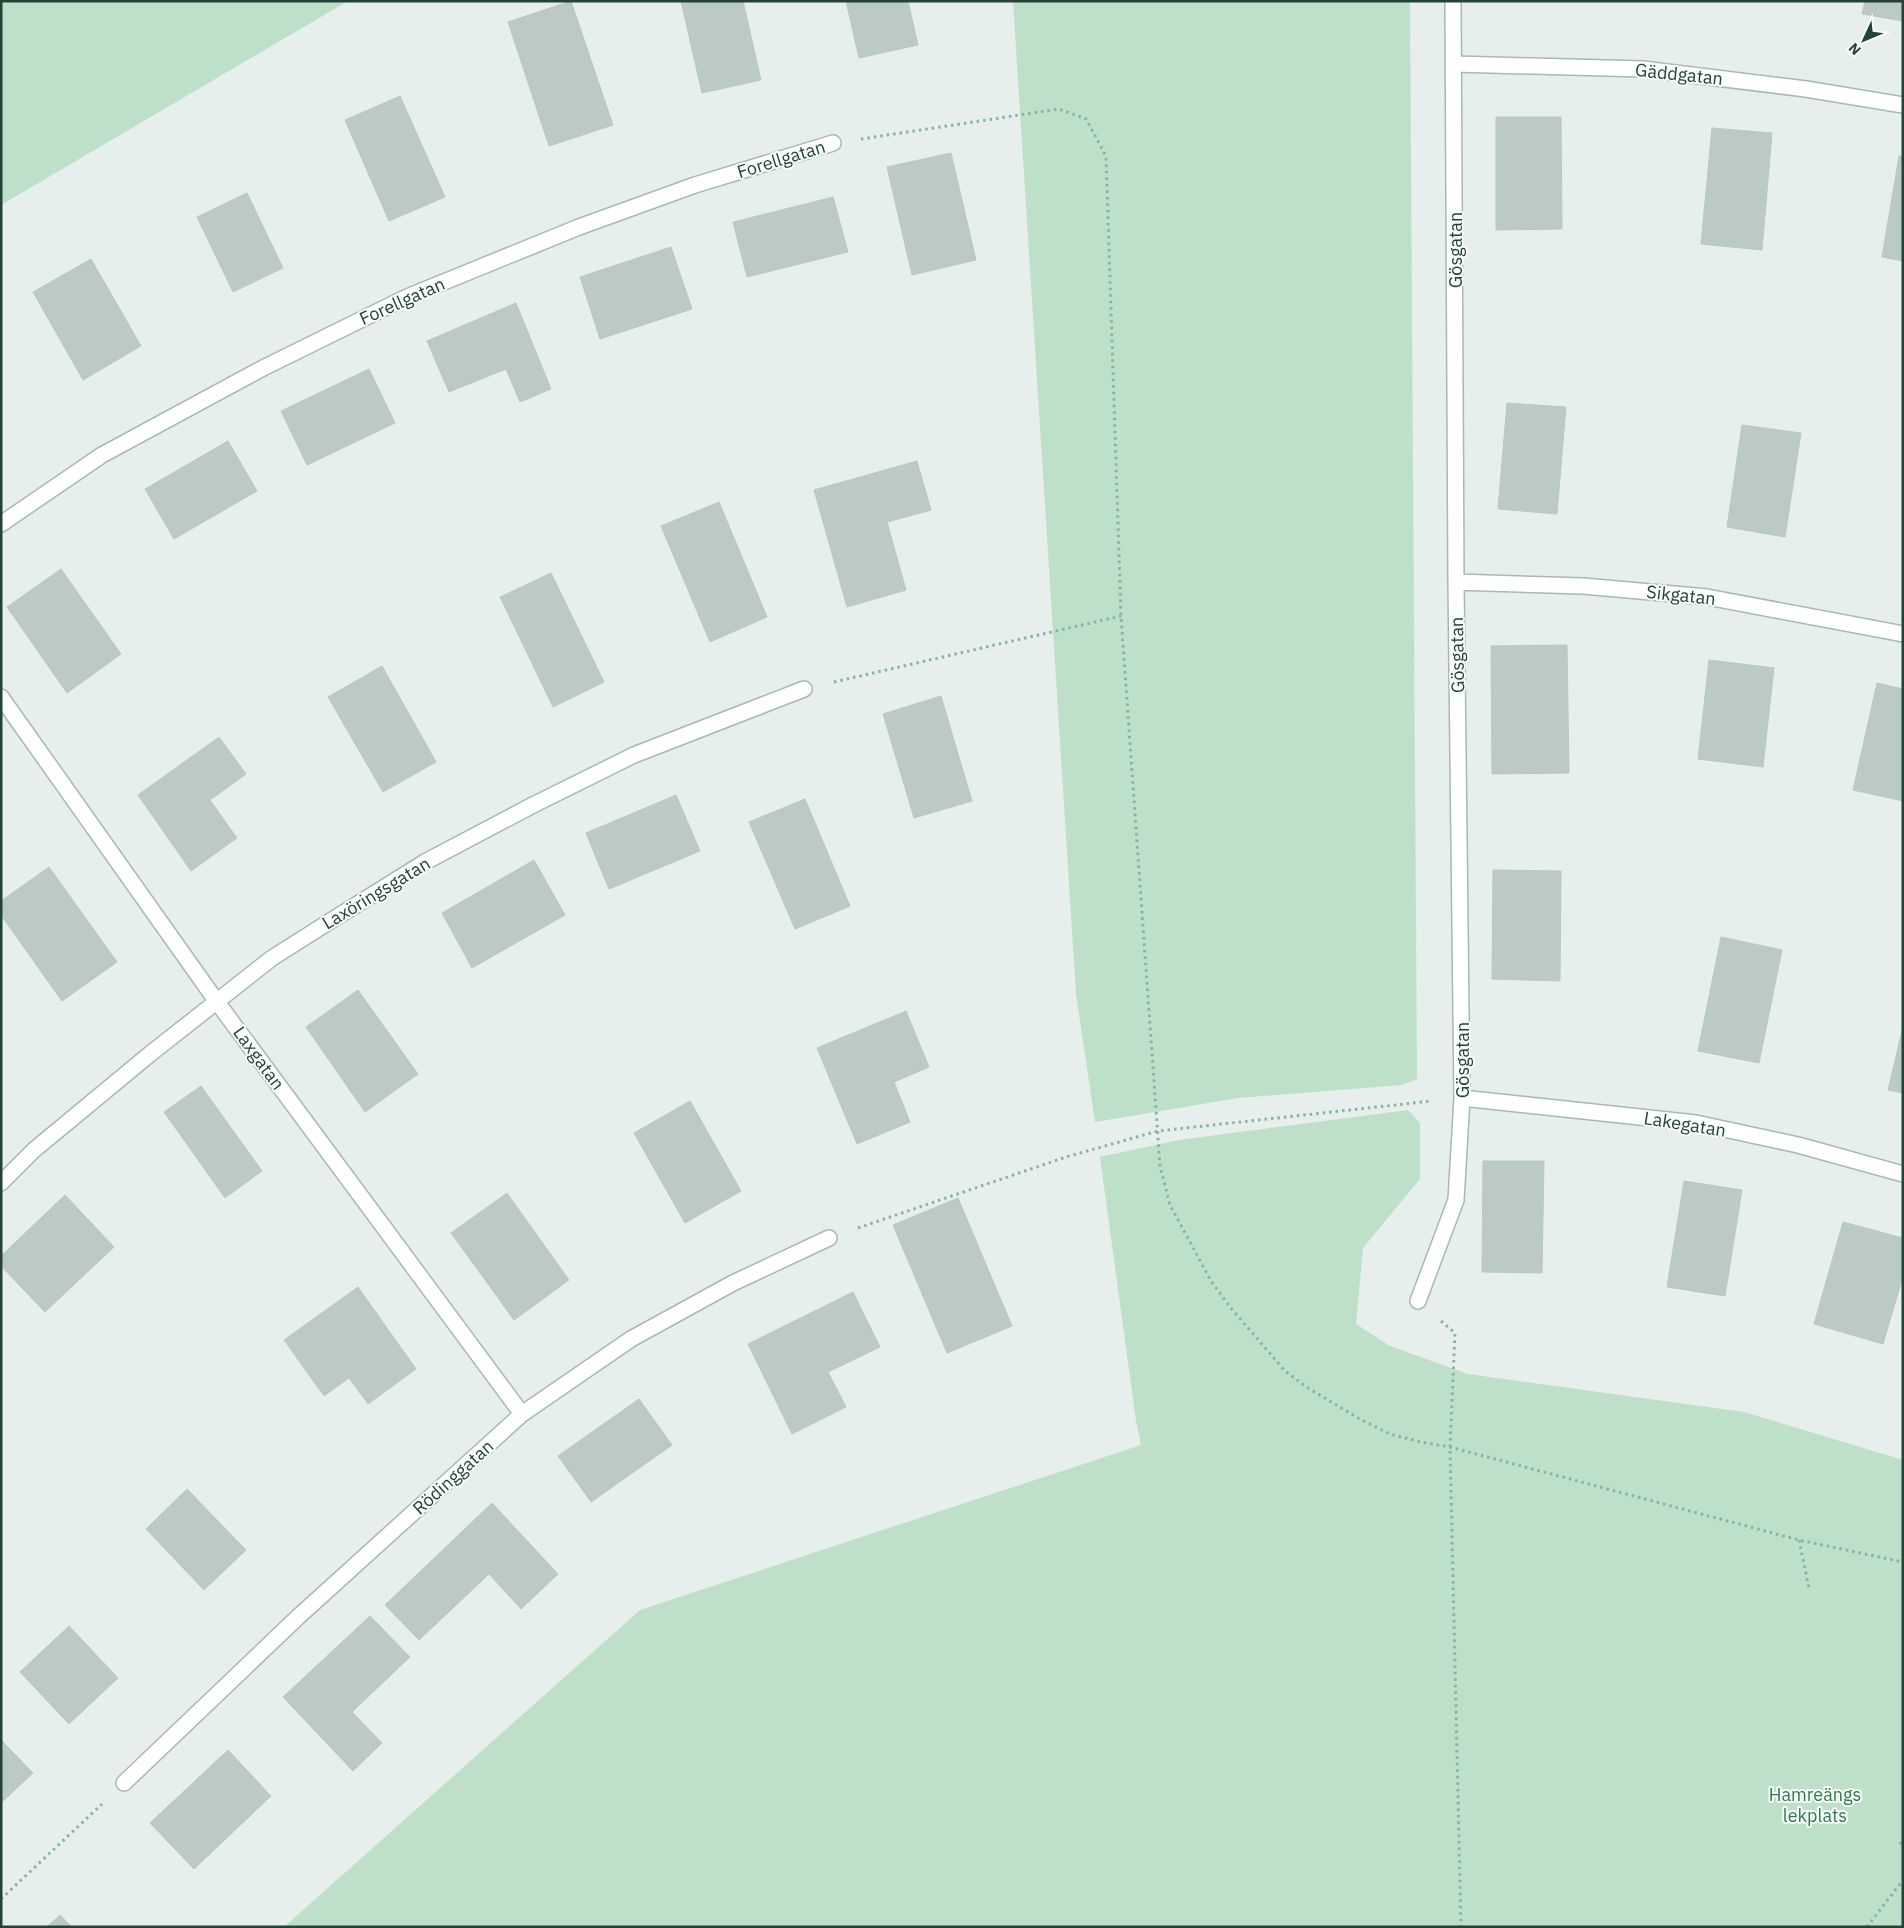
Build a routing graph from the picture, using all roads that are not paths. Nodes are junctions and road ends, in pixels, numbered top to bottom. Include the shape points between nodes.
1 (1453, 1) edge
2 (1454, 64) junction
3 (1903, 105) edge
4 (833, 143) road end
5 (1, 524) edge
6 (1456, 582) junction
7 (1903, 634) edge
8 (804, 688) road end
9 (1, 697) edge
10 (217, 1002) junction
11 (1462, 1098) junction
12 (1903, 1174) edge
13 (1, 1182) edge
14 (829, 1238) road end
15 (1418, 1301) road end
16 (522, 1414) junction
17 (124, 1783) road end

1 - 2 street, Gösgatan
2 - 3 street, Gäddgatan via 1643,69 1806,89
2 - 6 street, Gösgatan
4 - 5 street, Forellgatan via 695,185 623,211 407,297 263,368 102,455
6 - 7 street, Sikgatan via 1583,586 1707,597
6 - 11 street, Gösgatan
8 - 10 street, Laxöringsgatan via 634,755 442,853 272,958
9 - 10 street, Laxgatan
10 - 13 street, Laxöringsgatan via 34,1150
10 - 16 street, Laxgatan
11 - 12 street, Lakegatan via 1696,1123 1798,1145
11 - 15 street, Gösgatan via 1456,1200
14 - 16 street, Rödinggatan via 732,1284 631,1340
16 - 17 street, Rödinggatan via 298,1617

